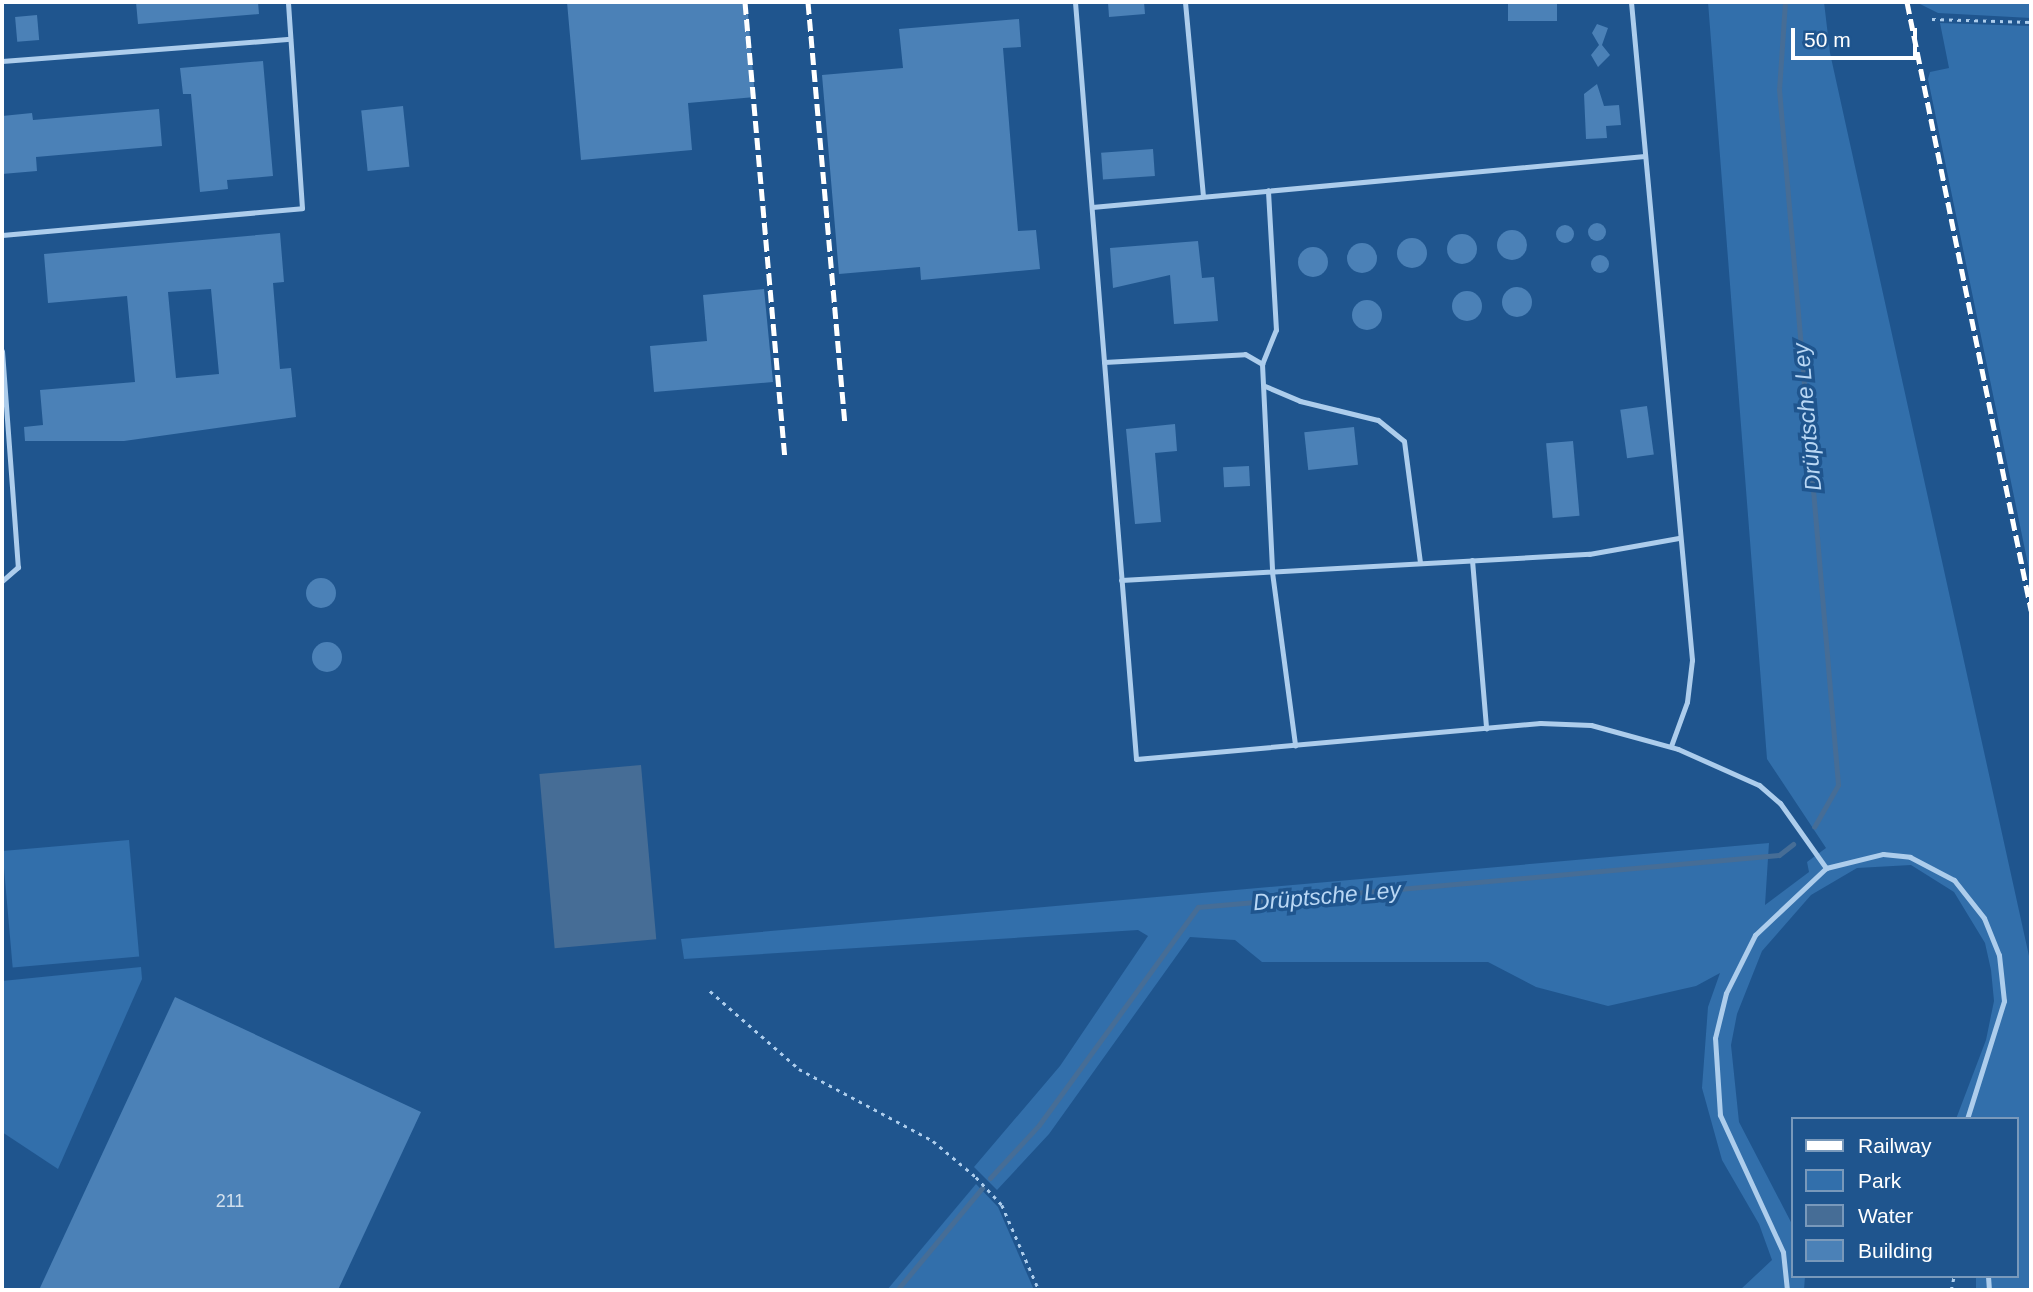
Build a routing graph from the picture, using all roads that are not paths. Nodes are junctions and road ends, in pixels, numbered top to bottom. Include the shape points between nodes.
1 (288, 2) edge
2 (1075, 2) edge
3 (1185, 2) edge
4 (1631, 2) edge
5 (290, 39) junction
6 (2, 61) edge
7 (1645, 156) junction
8 (1268, 190) junction
9 (1203, 197) junction
10 (1092, 207) junction
11 (2, 235) edge
12 (2, 351) edge
13 (1104, 362) junction
14 (1262, 364) junction
15 (1265, 386) junction
16 (1679, 538) junction
17 (1472, 560) junction
18 (1420, 563) junction
19 (1272, 572) junction
20 (1121, 580) junction
21 (2, 581) edge
22 (1486, 728) junction
23 (1295, 745) junction
24 (1671, 746) junction
25 (1826, 868) junction
26 (1968, 1117) edge
27 (1787, 1290) edge

1 - 5 lane
2 - 10 lane
3 - 9 lane
4 - 7 lane
5 - 6 lane
5 - 11 lane via 303,208
7 - 8 lane
7 - 16 lane
8 - 9 lane
8 - 14 lane via 1276,330
9 - 10 lane
10 - 13 lane
12 - 21 lane via 18,567
13 - 14 lane via 1245,354
13 - 20 lane
14 - 15 lane
15 - 18 lane via 1300,401 1378,420 1404,441
15 - 19 lane
16 - 17 lane via 1614,551
16 - 24 lane via 1691,685
17 - 18 lane
17 - 22 lane
18 - 19 lane
19 - 20 lane
19 - 23 lane
20 - 23 lane via 1136,759
22 - 23 lane
22 - 24 lane via 1576,723
24 - 25 lane via 1766,789
25 - 26 lane via 1883,854 1910,857 1954,880 1984,918 1999,955 2004,1001
25 - 27 lane via 1755,935 1726,993 1715,1038 1720,1115 1783,1252

